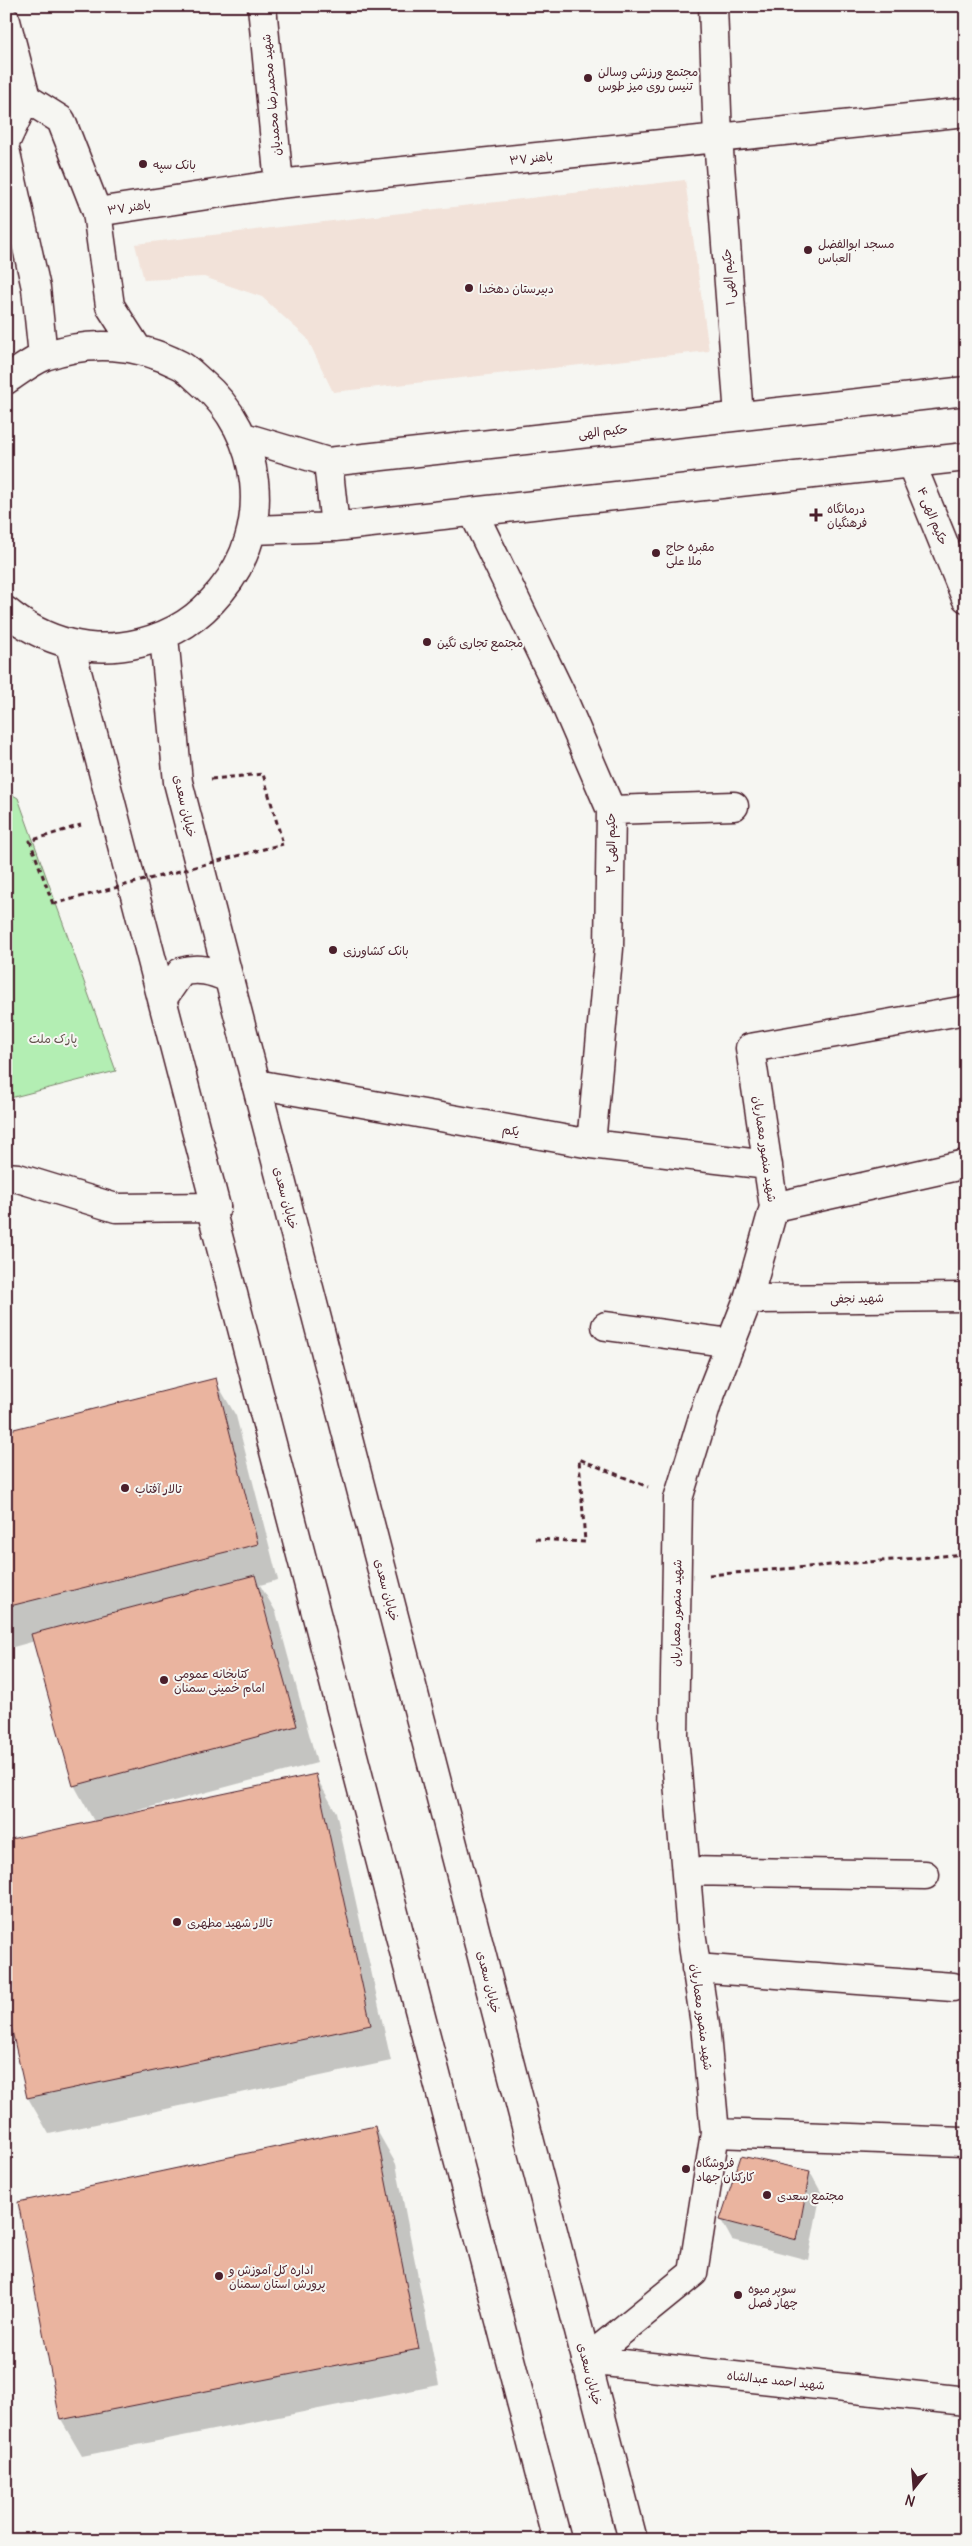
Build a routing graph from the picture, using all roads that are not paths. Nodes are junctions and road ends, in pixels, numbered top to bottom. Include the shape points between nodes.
1 (262, 6) edge
2 (713, 6) edge
3 (6, 21) edge
4 (26, 98) junction
5 (966, 112) edge
6 (718, 138) junction
7 (6, 141) edge
8 (6, 152) edge
9 (279, 184) junction
10 (97, 212) junction
11 (13, 216) edge
12 (137, 348) junction
13 (43, 356) junction
14 (6, 380) edge
15 (966, 391) edge
16 (739, 416) junction
17 (244, 437) junction
18 (966, 457) edge
19 (328, 462) junction
20 (911, 463) junction
21 (473, 512) junction
22 (335, 527) junction
23 (252, 530) junction
24 (966, 598) edge
25 (6, 611) edge
26 (164, 636) junction
27 (70, 645) junction
28 (734, 806) dead end
29 (611, 810) junction
30 (228, 978) junction
31 (162, 998) junction
32 (966, 1010) edge
33 (256, 1084) junction
34 (591, 1144) junction
35 (966, 1164) edge
36 (768, 1165) junction
37 (6, 1177) edge
38 (216, 1207) junction
39 (774, 1207) junction
40 (966, 1297) edge
41 (748, 1299) junction
42 (606, 1326) dead end
43 (731, 1343) junction
44 (686, 1871) junction
45 (925, 1875) dead end
46 (696, 1968) junction
47 (953, 1987) dead end
48 (715, 2133) junction
49 (963, 2142) dead end
50 (586, 2360) junction
51 (966, 2401) edge
52 (558, 2540) edge
53 (633, 2540) edge

1 - 9 main road, شهید محمدرضا محمدیان
2 - 6 main road, حکیم الهی ۱
3 - 4 main road
4 - 7 main road
4 - 10 main road via 61,120
5 - 6 main road, باهنر ۳۷
6 - 9 main road, باهنر ۳۷
6 - 16 main road, حکیم الهی ۱
8 - 11 main road
9 - 10 main road, باهنر ۳۷
10 - 12 main road via 110,306
11 - 13 main road via 36,288
12 - 13 main road via 90,345
12 - 17 main road via 182,366 219,397
13 - 14 main road
15 - 16 main road, حکیم الهی
16 - 19 main road, حکیم الهی
17 - 19 main road, حکیم الهی
17 - 23 main road via 256,483
18 - 20 main road
19 - 22 main road
20 - 21 main road
20 - 24 main road, حکیم الهی ۴
21 - 22 main road
21 - 29 main road, حکیم الهی ۲ via 560,692
22 - 23 main road
23 - 26 main road via 235,575 205,611
25 - 27 main road via 26,627
26 - 27 main road via 118,648
26 - 30 main road, خیابان سعدی via 178,782
27 - 31 main road
28 - 29 main road
29 - 34 main road, حکیم الهی ۲ via 609,948
30 - 31 main road via 193,968 181,972
30 - 33 main road, خیابان سعدی
31 - 38 main road
32 - 36 main road, شهید منصور معماریان via 750,1048
33 - 34 main road, یکم
33 - 50 main road, خیابان سعدی
34 - 36 main road, یکم
35 - 39 main road
36 - 39 main road, شهید منصور معماریان
37 - 38 main road via 116,1208
38 - 52 main road via 211,1209
39 - 41 main road, شهید منصور معماریان
40 - 41 main road, شهید نجفی
41 - 43 main road, شهید منصور معماریان
42 - 43 main road
43 - 44 main road, شهید منصور معماریان via 708,1401 678,1499 674,1736
44 - 45 main road
44 - 46 main road, شهید منصور معماریان
46 - 47 main road
46 - 48 main road, شهید منصور معماریان via 705,2024
48 - 49 main road
48 - 50 main road, شهید منصور معماریان via 693,2273
50 - 51 main road, شهید احمد عبدالشاه
50 - 53 main road, خیابان سعدی

